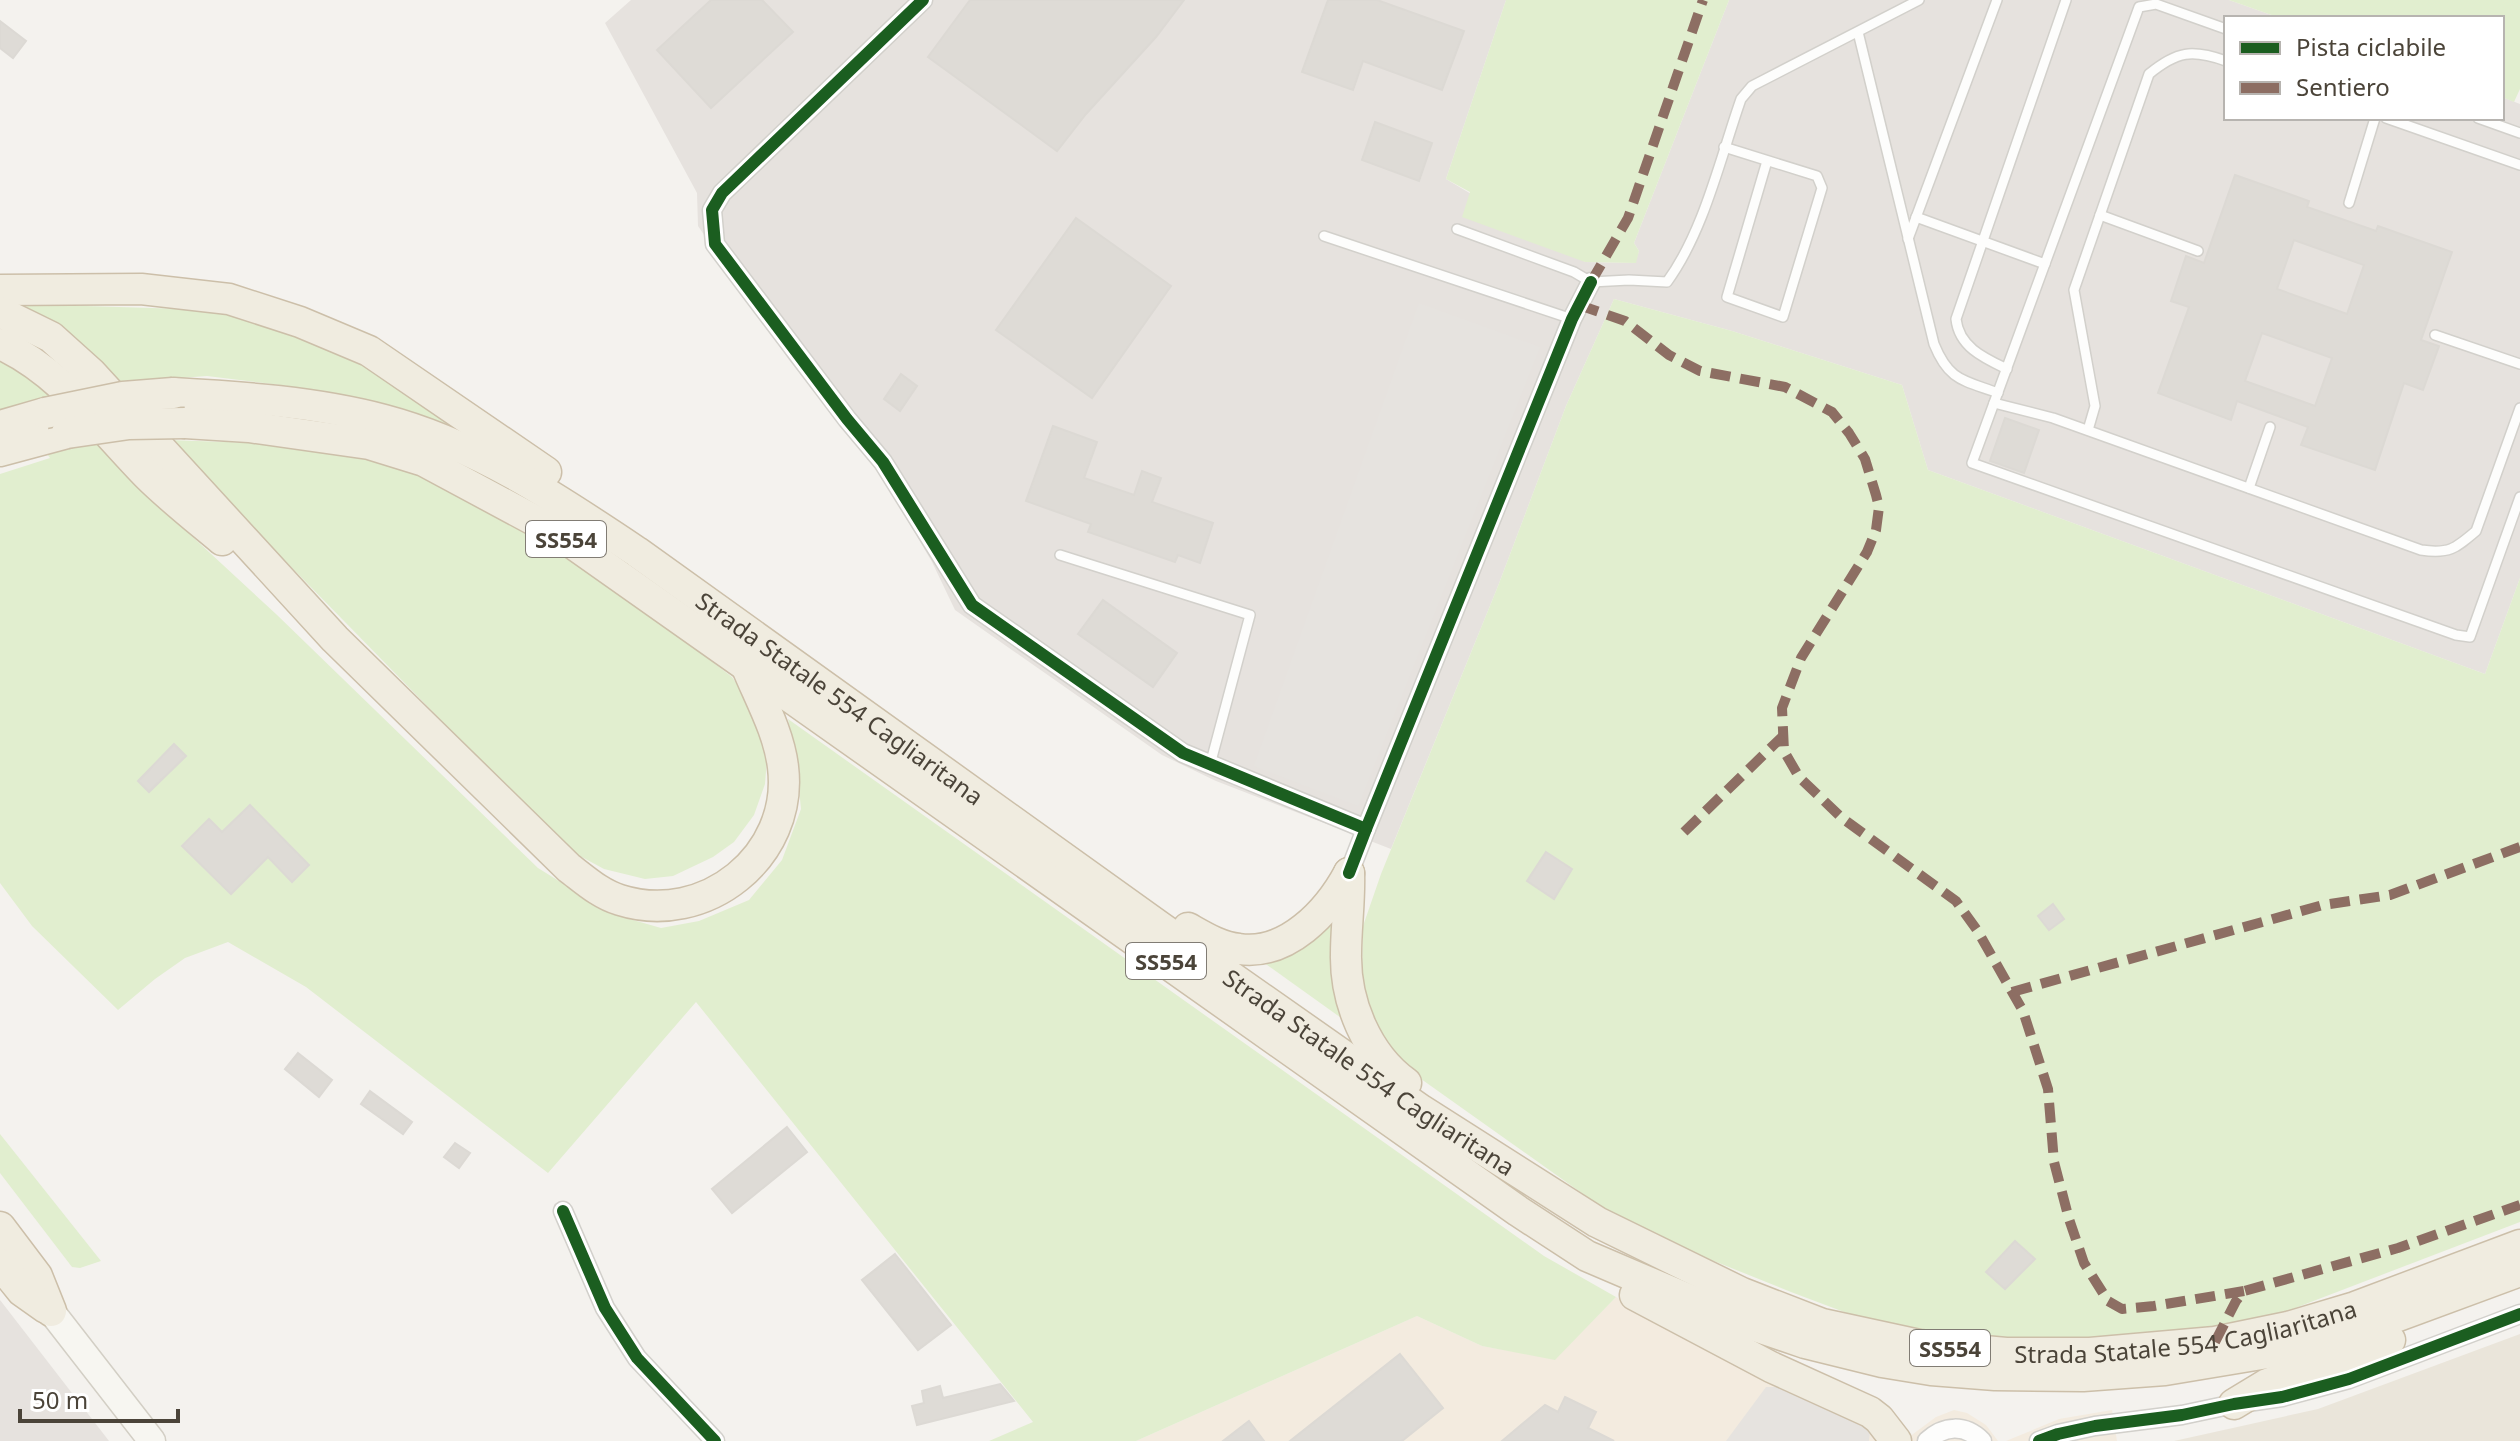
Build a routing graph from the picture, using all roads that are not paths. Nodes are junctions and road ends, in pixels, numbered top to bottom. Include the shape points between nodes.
1 (923, 0) edge
2 (1919, 0) edge
3 (1997, 0) edge
4 (2066, 0) edge
5 (2224, 28) edge
6 (1858, 32) junction
7 (2224, 60) edge
8 (2374, 120) edge
9 (2392, 120) edge
10 (2484, 120) edge
11 (2520, 133) edge
12 (1724, 147) junction
13 (1767, 161) junction
14 (2520, 165) edge
15 (2349, 203) dead end
16 (2100, 215) junction
17 (1916, 217) junction
18 (1457, 229) dead end
19 (1324, 236) dead end
20 (1908, 239) junction
21 (1983, 241) junction
22 (2198, 251) dead end
23 (2045, 264) junction
24 (1591, 282) junction
25 (0, 290) edge
26 (0, 312) edge
27 (1572, 319) junction
28 (2435, 335) dead end
29 (0, 344) edge
30 (2520, 364) edge
31 (2007, 369) junction
32 (1996, 398) junction
33 (2520, 408) edge
34 (56, 423) junction
35 (0, 426) edge
36 (2270, 427) dead end
37 (2088, 430) junction
38 (0, 451) edge
39 (2249, 488) junction
40 (2520, 497) edge
41 (637, 552) junction
42 (1060, 555) dead end
43 (335, 639) junction
44 (746, 665) junction
45 (1210, 765) junction
46 (1366, 829) junction
47 (1349, 873) junction
48 (1160, 927) junction
49 (1421, 1110) junction
50 (563, 1211) dead end
51 (0, 1227) edge
52 (2520, 1245) edge
53 (1587, 1256) junction
54 (0, 1264) edge
55 (2520, 1271) edge
56 (2520, 1280) edge
57 (51, 1311) junction
58 (2520, 1314) edge
59 (2234, 1404) junction
60 (1889, 1437) edge
61 (152, 1441) edge
62 (715, 1441) edge
63 (1927, 1441) edge
64 (1982, 1441) edge
65 (2039, 1441) edge

1 - 45 street via 722,193 712,210 715,244 883,462 972,605 1183,753
2 - 6 lane
3 - 17 lane
4 - 21 lane
5 - 23 lane via 2156,4 2139,7
6 - 12 lane via 1752,86 1741,99
6 - 20 lane
7 - 16 lane via 2187,53 2165,60 2149,74
8 - 15 lane
9 - 14 lane
10 - 11 lane
12 - 13 lane
12 - 24 lane via 1682,262 1667,282
13 - 13 lane via 1817,176 1822,188 1783,317 1727,297
16 - 22 lane
16 - 37 lane via 2074,290 2095,406
17 - 20 lane
17 - 21 lane
18 - 24 lane
19 - 27 lane
20 - 32 lane via 1942,364 1955,377
21 - 23 lane
21 - 31 lane via 1956,319 1957,332 1977,355
23 - 31 lane
24 - 27 street
25 - 41 highway via 141,289 229,299 300,322 369,351 451,406 587,500
26 - 43 highway via 51,337 91,373
27 - 46 street
28 - 30 lane
29 - 43 highway via 22,354 67,392 151,478
31 - 32 lane
32 - 37 lane
32 - 40 lane via 1972,463 2456,635 2470,637
33 - 39 lane via 2476,531 2441,553
34 - 35 highway, Strada Statale 554 Cagliaritana / SS554
34 - 38 highway, Strada Statale 554 Cagliaritana / SS554
34 - 41 highway, Strada Statale 554 Cagliaritana / SS554, bridge via 123,397 173,393 270,399 384,420 504,468
34 - 44 highway, Strada Statale 554 Cagliaritana / SS554, bridge via 249,427 369,444 424,461 558,533
36 - 39 lane
37 - 39 lane
41 - 48 highway, Strada Statale 554 Cagliaritana / SS554
42 - 45 lane via 1250,615
43 - 44 highway via 569,868 600,891 641,905 670,906 724,888 747,871 776,827 784,769
44 - 53 highway, Strada Statale 554 Cagliaritana / SS554
45 - 46 street
46 - 47 street
47 - 48 highway via 1305,927 1273,947 1240,950 1179,923
47 - 49 highway via 1346,953 1352,999 1389,1070 1420,1093
48 - 49 highway, Strada Statale 554 Cagliaritana / SS554
49 - 52 highway, Strada Statale 554 Cagliaritana / SS554 via 1597,1222 1742,1293 1822,1324 1919,1345 2090,1353 2215,1342 2355,1307
50 - 62 street via 605,1308 637,1358
51 - 57 highway via 37,1276
53 - 55 highway, Strada Statale 554 Cagliaritana / SS554 via 1805,1343 1882,1362 1995,1375 2165,1370 2291,1349 2371,1326
53 - 60 highway via 1637,1297 1870,1412
54 - 57 highway via 22,1291
56 - 59 highway via 2502,1299 2267,1384
57 - 61 main road
58 - 59 street via 2349,1379
59 - 65 street via 2095,1426
63 - 64 street via 1947,1428 1959,1428

